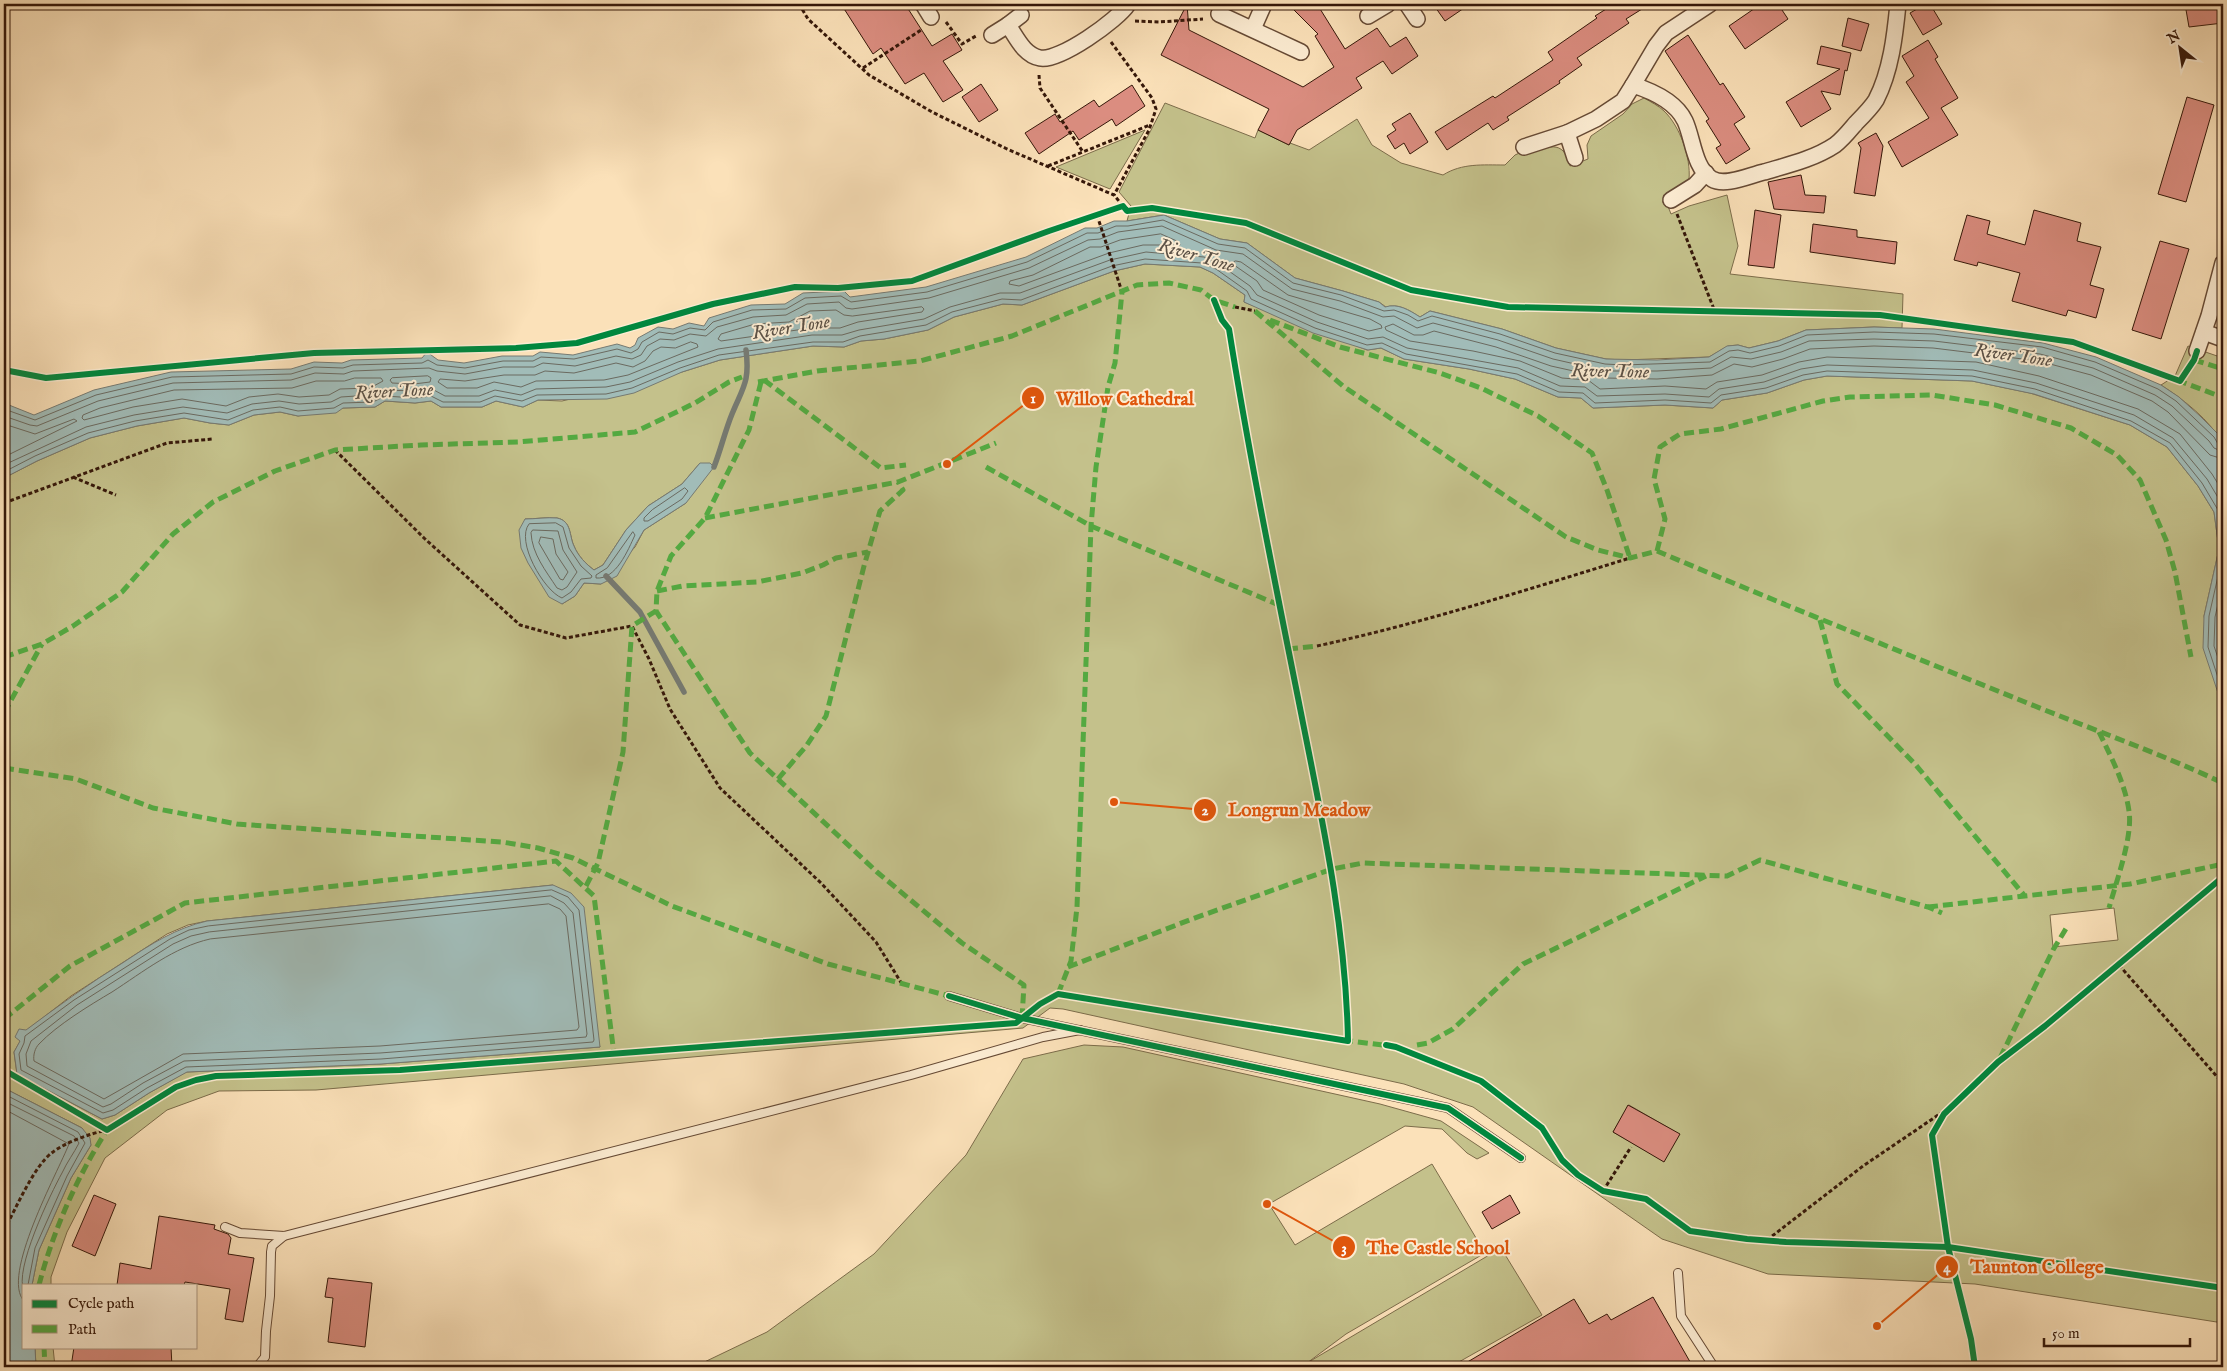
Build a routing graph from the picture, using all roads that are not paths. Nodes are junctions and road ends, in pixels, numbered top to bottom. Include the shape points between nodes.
1 (1128, 4) edge
2 (1264, 4) edge
3 (1388, 4) edge
4 (1407, 4) edge
5 (1710, 4) edge
6 (1898, 4) edge
7 (1220, 14) road end
8 (1022, 15) dead end
9 (1368, 16) dead end
10 (1417, 19) dead end
11 (1008, 25) junction
12 (1253, 29) junction
13 (992, 35) road end
14 (1301, 52) dead end
15 (1633, 84) junction
16 (1567, 133) junction
17 (1524, 147) dead end
18 (1575, 158) dead end
19 (1706, 173) junction
20 (1671, 200) road end
21 (2223, 263) edge
22 (2204, 332) junction
23 (2223, 339) edge
24 (2197, 351) dead end
25 (949, 996) dead end
26 (1080, 1030) junction
27 (1521, 1158) dead end
28 (225, 1226) dead end
29 (284, 1236) junction
30 (1678, 1273) dead end
31 (177, 1366) dead end
32 (191, 1367) edge
33 (257, 1367) edge
34 (1714, 1367) edge

1 - 11 street via 1124,11 1101,28 1057,56 1041,58 1026,51
2 - 12 street
3 - 9 street
4 - 10 street
5 - 15 street via 1666,33
6 - 19 street via 1885,77 1875,101 1836,144 1782,167 1723,182
7 - 12 street
8 - 11 street
11 - 13 street
12 - 14 street
15 - 16 street via 1623,101
15 - 19 street via 1656,93 1684,119
16 - 17 street
16 - 18 street
19 - 20 street via 1695,185
21 - 22 street
22 - 23 street
22 - 24 street
25 - 26 lane via 1022,1018
26 - 27 lane via 1448,1108
26 - 29 lane via 1043,1036 942,1067
28 - 29 lane via 240,1232
29 - 33 lane via 272,1246 265,1358
30 - 34 lane via 1681,1316
31 - 32 lane

